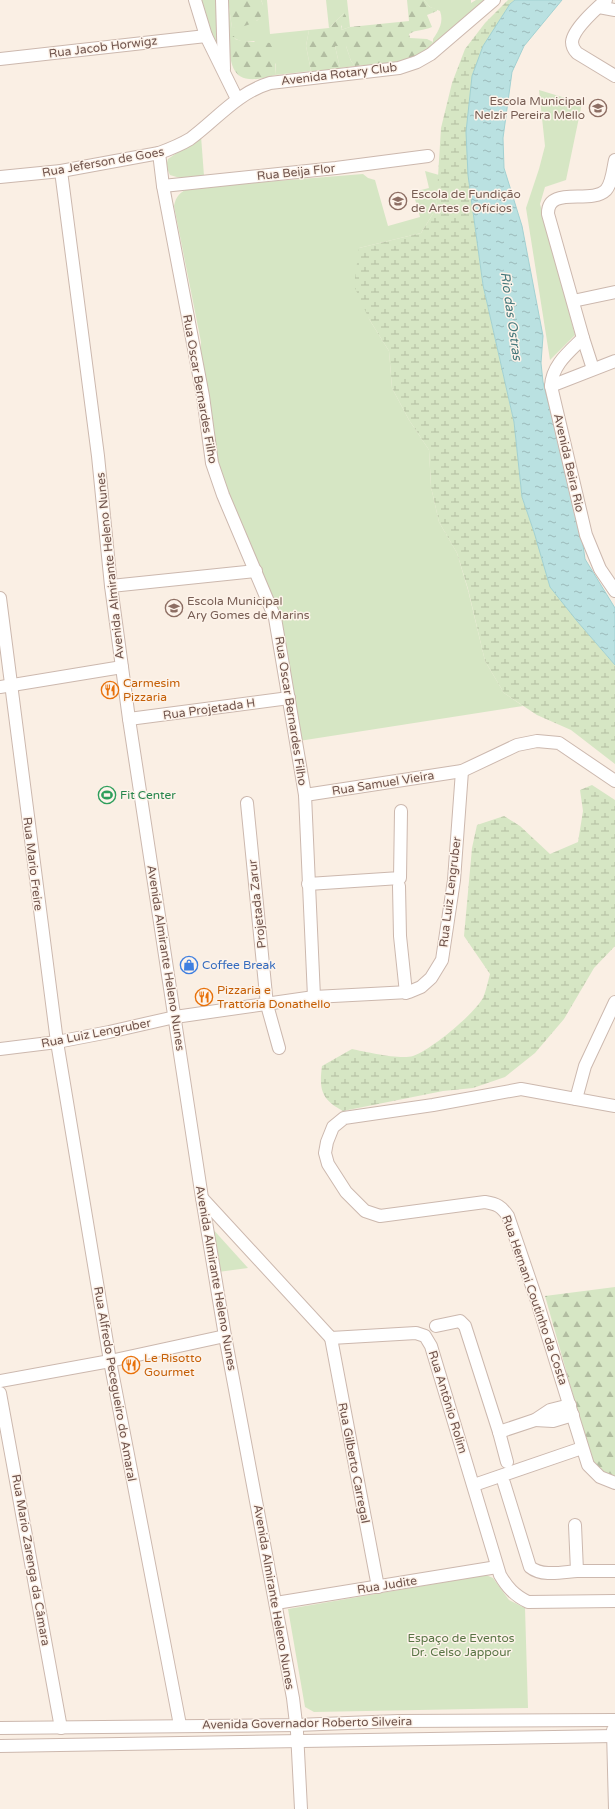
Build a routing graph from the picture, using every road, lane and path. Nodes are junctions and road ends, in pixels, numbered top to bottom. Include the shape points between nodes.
1 (195, 0) edge
2 (222, 0) edge
3 (494, 0) edge
4 (602, 3) edge
5 (615, 10) edge
6 (206, 36) junction
7 (0, 59) edge
8 (224, 72) junction
9 (615, 76) edge
10 (236, 99) junction
11 (159, 153) junction
12 (428, 156) dead end
13 (615, 160) edge
14 (61, 171) junction
15 (0, 177) edge
16 (163, 186) junction
17 (615, 292) edge
18 (573, 301) junction
19 (582, 338) junction
20 (615, 361) edge
21 (593, 369) junction
22 (551, 386) junction
23 (256, 571) junction
24 (111, 586) junction
25 (615, 591) edge
26 (0, 598) edge
27 (122, 667) junction
28 (5, 686) edge
29 (289, 698) junction
30 (129, 719) junction
31 (462, 771) junction
32 (615, 781) edge
33 (305, 796) junction
34 (247, 803) dead end
35 (400, 812) dead end
36 (308, 884) junction
37 (399, 886) dead end
38 (406, 993) junction
39 (314, 997) junction
40 (615, 1002) edge
41 (267, 1005) junction
42 (174, 1017) junction
43 (57, 1042) junction
44 (279, 1048) dead end
45 (0, 1049) edge
46 (576, 1099) junction
47 (615, 1106) edge
48 (202, 1198) junction
49 (436, 1326) dead end
50 (225, 1336) junction
51 (331, 1338) junction
52 (110, 1361) junction
53 (0, 1381) edge
54 (0, 1393) edge
55 (571, 1410) junction
56 (499, 1432) junction
57 (582, 1448) junction
58 (507, 1462) dead end
59 (504, 1483) dead end
60 (615, 1483) edge
61 (474, 1486) junction
62 (575, 1525) dead end
63 (497, 1567) junction
64 (577, 1571) junction
65 (615, 1571) edge
66 (378, 1587) junction
67 (615, 1601) edge
68 (276, 1603) junction
69 (614, 1720) edge
70 (180, 1724) junction
71 (297, 1724) junction
72 (0, 1728) edge
73 (61, 1728) junction
74 (614, 1736) edge
75 (298, 1741) junction
76 (0, 1746) edge
77 (301, 1809) edge
78 (615, 1809) edge

1 - 6 street
2 - 8 street
3 - 10 street, Avenida Rotary Club via 431,54 417,62 399,68 270,83
4 - 5 street
4 - 9 street via 573,38 573,47 577,53
6 - 7 street, Rua Jacob Horwigz
6 - 8 street
8 - 10 street
10 - 11 street, Rua Jeferson de Goes via 190,139
11 - 14 street, Rua Jeferson de Goes
11 - 16 street, Rua Oscar Bernardes Filho
12 - 16 street, Rua Beija Flor
13 - 18 street via 610,183 600,194 560,198 551,202 548,207
14 - 15 street, Rua Jeferson de Goes
14 - 24 street, Avenida Almirante Heleno Nunes via 98,456
16 - 23 street, Rua Oscar Bernardes Filho via 212,463
17 - 18 street
18 - 19 street
19 - 21 street
19 - 22 street, Avenida Beira Rio via 555,369
20 - 21 street
21 - 22 street
22 - 25 street, Avenida Beira Rio via 586,535 600,569
23 - 24 street
23 - 29 street, Rua Oscar Bernardes Filho via 275,618
24 - 27 street, Avenida Almirante Heleno Nunes
26 - 28 street, Rua Mario Freire
27 - 28 street
27 - 30 street, Avenida Almirante Heleno Nunes
28 - 43 street, Rua Mario Freire
29 - 30 street, Rua Projetada H
29 - 33 street, Rua Oscar Bernardes Filho
30 - 42 street, Avenida Almirante Heleno Nunes
31 - 32 street, Rua Samuel Vieira via 517,745 537,741 559,743
31 - 33 street, Rua Samuel Vieira
31 - 38 street, Rua Luiz Lengruber via 454,880 442,960 431,978 421,987
33 - 36 street, Rua Oscar Bernardes Filho
34 - 41 street, Projetada Zarur
35 - 36 street via 400,878
36 - 39 street, Rua Oscar Bernardes Filho
37 - 38 street via 400,936
38 - 39 street, Rua Luiz Lengruber
39 - 41 street, Rua Luiz Lengruber
40 - 46 street via 585,1066
41 - 42 street, Rua Luiz Lengruber
41 - 44 street, Projetada Zarur
42 - 43 street, Rua Luiz Lengruber
42 - 48 street, Avenida Almirante Heleno Nunes
43 - 45 street, Rua Luiz Lengruber
43 - 52 street, Rua Alfredo Pecegueiro do Amaral
46 - 47 street, Rua Hernani Coutinho da Costa
46 - 55 street, Rua Hernani Coutinho da Costa via 521,1089 344,1118 333,1127 325,1153 328,1164 346,1192 365,1211 380,1216 485,1202 497,1204 503,1209 508,1216 536,1298
48 - 50 street, Avenida Almirante Heleno Nunes
48 - 51 street
49 - 56 street via 460,1321 465,1326
50 - 52 street
50 - 68 street, Avenida Almirante Heleno Nunes
51 - 61 street, Rua Antônio Rolim via 416,1333 425,1336 432,1346
51 - 66 street, Rua Gilberto Carregal
52 - 53 street
52 - 70 street, Rua Alfredo Pecegueiro do Amaral
54 - 73 street, Rua Mario Zarenga da Câmara
55 - 56 street via 550,1410 535,1420
55 - 57 street, Rua Hernani Coutinho da Costa
56 - 58 street
57 - 60 street, Rua Hernani Coutinho da Costa via 588,1465 600,1477
57 - 61 street
59 - 64 street via 530,1567 542,1573
61 - 63 street, Rua Antônio Rolim
62 - 64 street
63 - 66 street, Rua Judite
63 - 67 street, Rua Antônio Rolim via 508,1588 517,1597 528,1602
64 - 65 street
66 - 68 street, Rua Judite
68 - 71 street, Avenida Almirante Heleno Nunes
69 - 71 street, Avenida Governador Roberto Silveira
69 - 74 street
70 - 71 street, Avenida Governador Roberto Silveira
70 - 73 street, Avenida Governador Roberto Silveira
71 - 75 street, Avenida Almirante Heleno Nunes
72 - 73 street, Avenida Governador Roberto Silveira
74 - 75 street, Avenida Governador Roberto Silveira
74 - 78 street
75 - 76 street, Avenida Governador Roberto Silveira
75 - 77 street, Avenida Almirante Heleno Nunes

